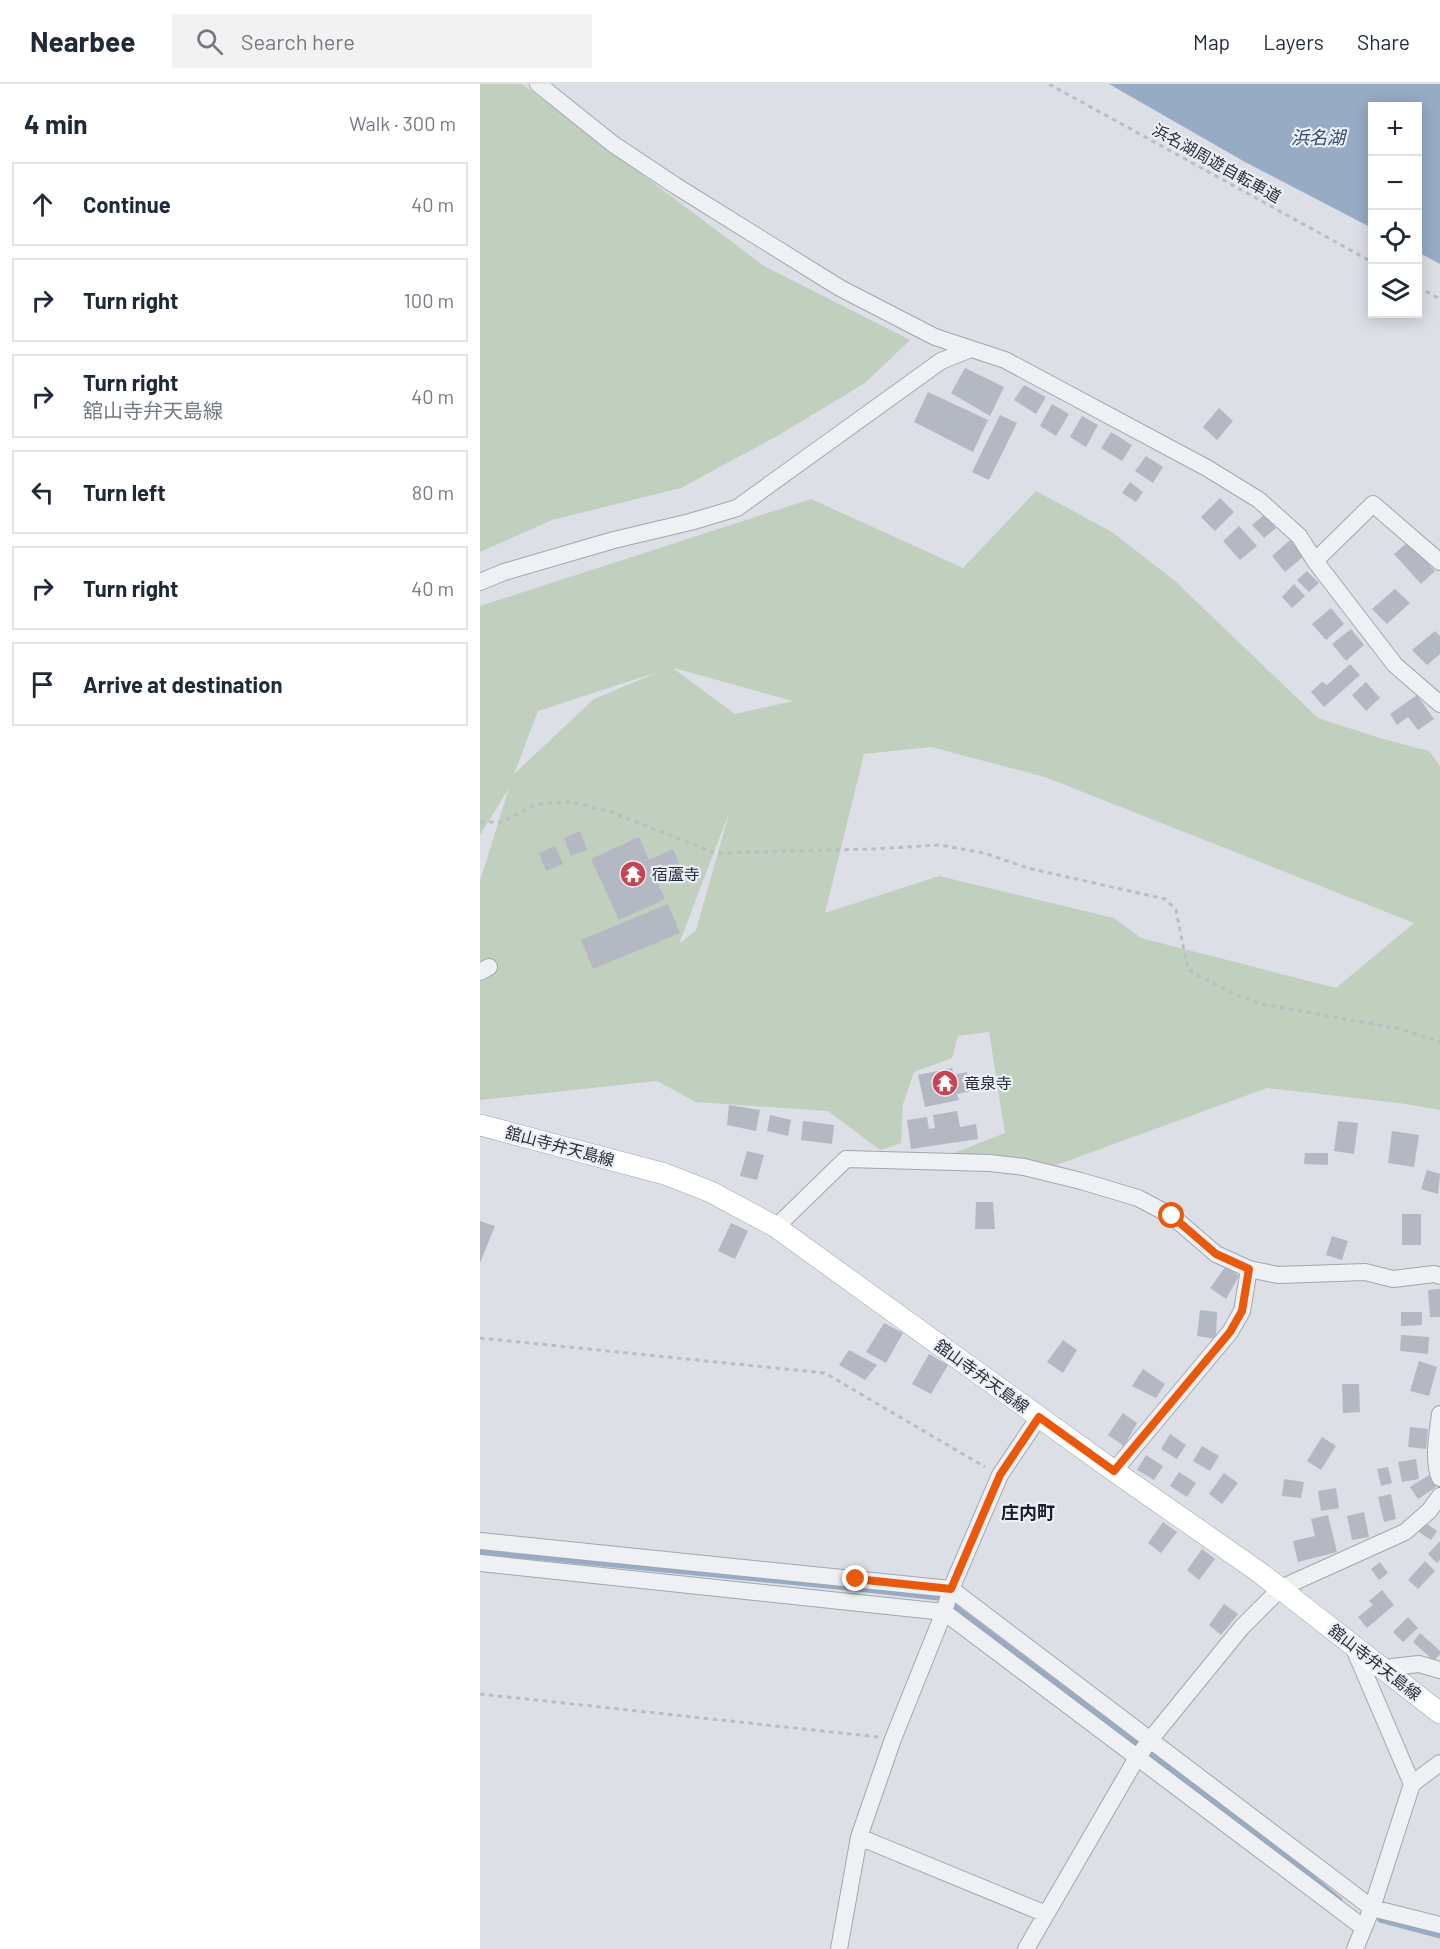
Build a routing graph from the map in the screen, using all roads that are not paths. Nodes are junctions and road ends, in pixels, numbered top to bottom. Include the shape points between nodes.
1 (538, 84) edge
2 (971, 349) junction
3 (1315, 561) junction
4 (1440, 562) edge
5 (480, 582) edge
6 (1440, 704) edge
7 (480, 1125) edge
8 (776, 1227) junction
9 (1249, 1269) junction
10 (1440, 1276) edge
11 (1440, 1414) edge
12 (1039, 1417) junction
13 (1114, 1471) junction
14 (1440, 1478) edge
15 (1440, 1496) edge
16 (480, 1541) edge
17 (480, 1563) edge
18 (1281, 1588) junction
19 (951, 1589) junction
20 (944, 1612) junction
21 (1352, 1643) junction
22 (1383, 1668) junction
23 (1440, 1671) edge
24 (1440, 1713) edge
25 (1144, 1749) junction
26 (1440, 1763) edge
27 (1412, 1784) junction
28 (859, 1837) junction
29 (1372, 1908) junction
30 (1046, 1914) junction
31 (1440, 1925) edge
32 (1364, 1928) junction
33 (839, 1949) edge
34 (1026, 1949) edge
35 (1355, 1949) edge

1 - 2 street via 613,144 754,236 840,288 935,338
2 - 3 street via 1005,360 1259,500 1299,536
2 - 5 street via 941,361 737,508 603,543
3 - 4 street via 1373,504
3 - 6 street via 1395,665
7 - 8 main road, 舘山寺弁天島線 via 665,1174 718,1195
8 - 9 street via 846,1159 990,1163 1024,1167 1138,1198 1172,1216 1216,1254
8 - 12 main road, 舘山寺弁天島線
9 - 10 street via 1278,1275 1365,1272 1393,1278
9 - 13 street via 1242,1311 1230,1332
11 - 14 street
12 - 13 main road, 舘山寺弁天島線
12 - 19 street via 1000,1475
13 - 18 main road, 舘山寺弁天島線
15 - 18 street via 1429,1512 1405,1532
16 - 19 street
17 - 20 street
18 - 21 main road, 舘山寺弁天島線
18 - 25 street via 1242,1627
19 - 20 street
19 - 25 street
20 - 25 street
20 - 28 street
21 - 22 main road, 舘山寺弁天島線
21 - 27 street
22 - 23 street via 1419,1664
22 - 24 main road, 舘山寺弁天島線
25 - 29 street
25 - 30 street
25 - 32 street
26 - 27 street
27 - 29 street
28 - 30 street
28 - 33 street
29 - 31 street
29 - 32 street
30 - 34 street
32 - 35 street

